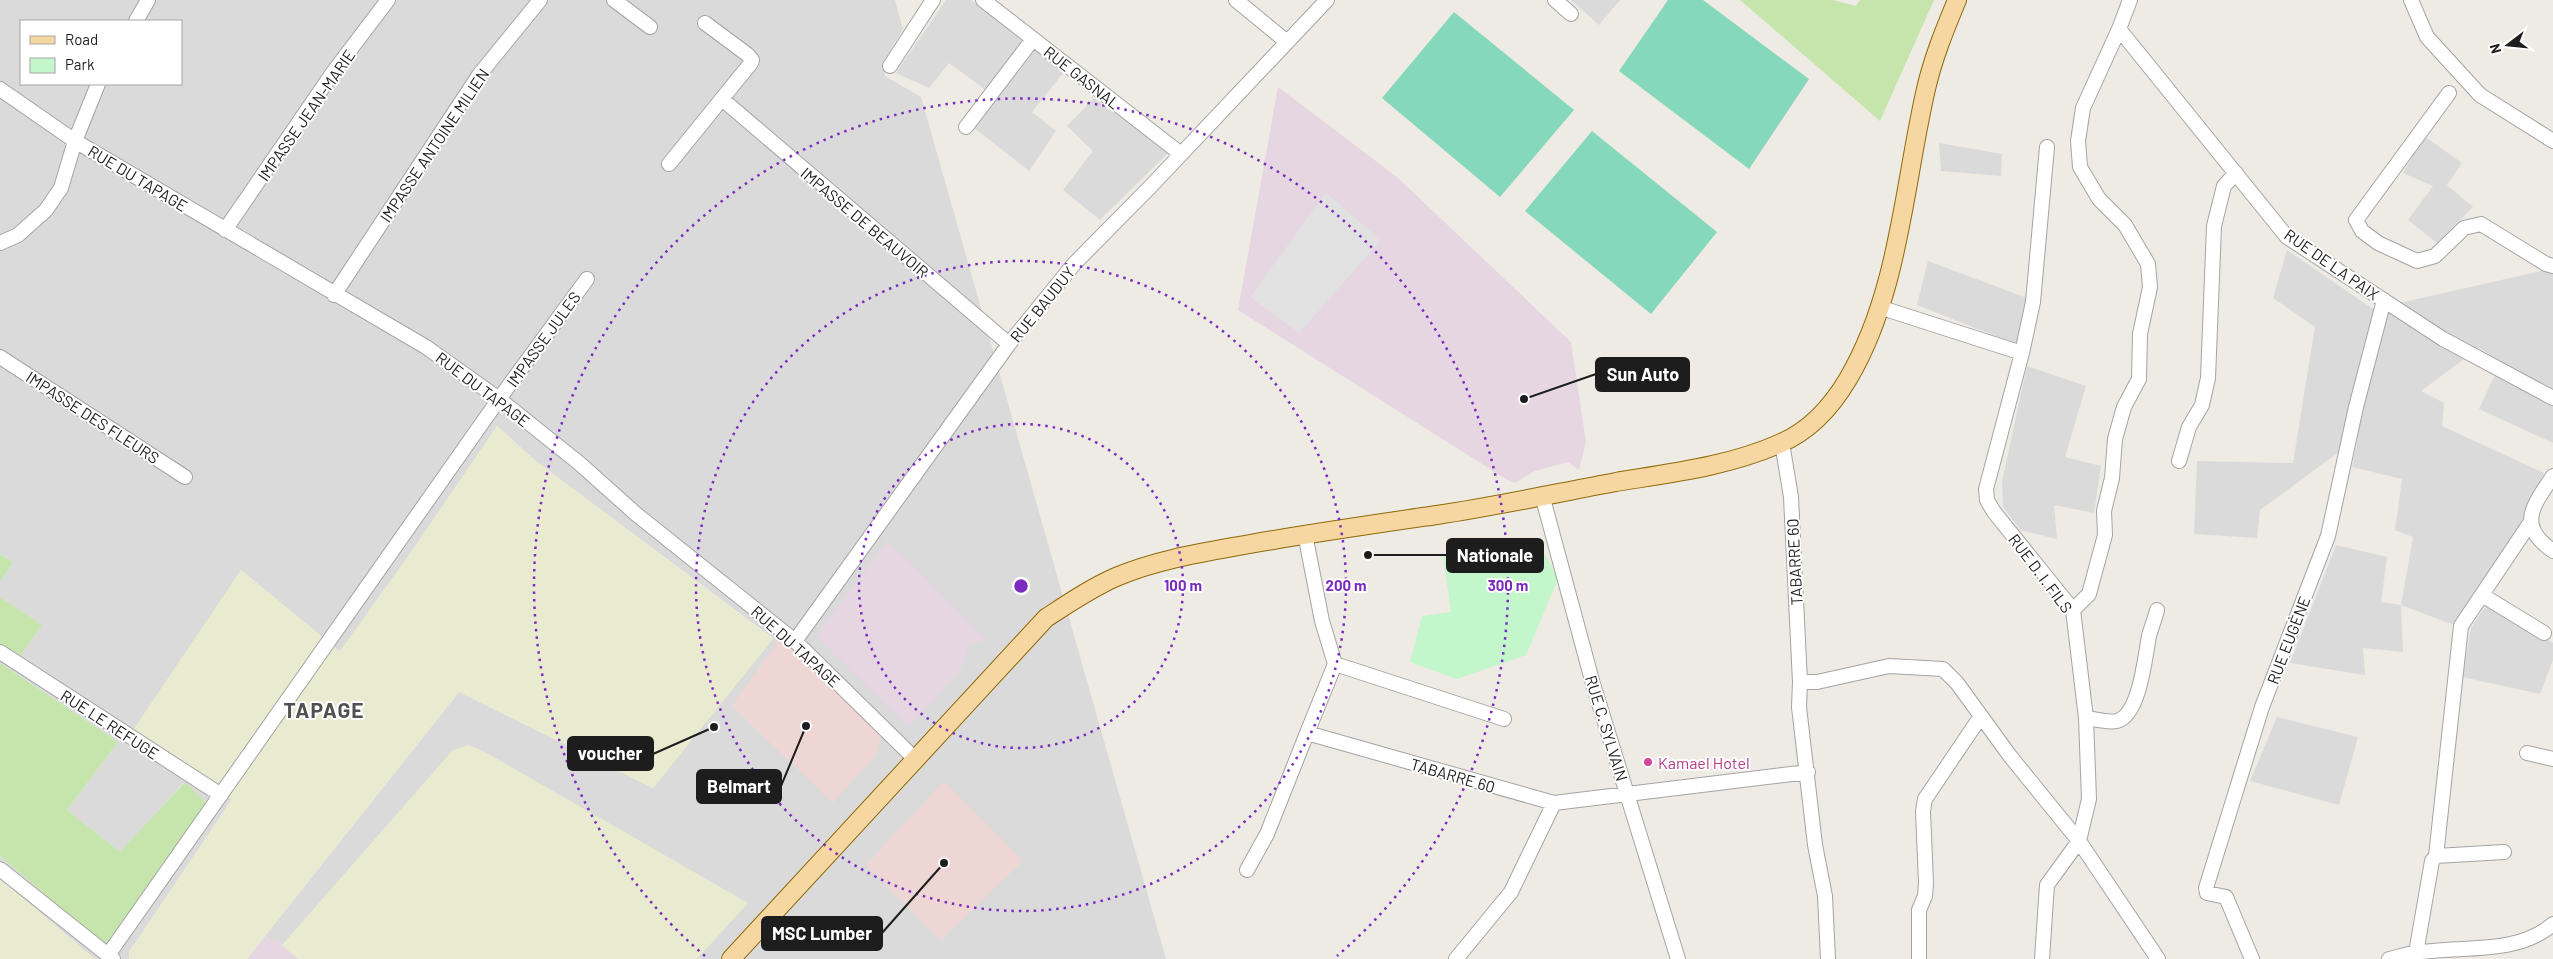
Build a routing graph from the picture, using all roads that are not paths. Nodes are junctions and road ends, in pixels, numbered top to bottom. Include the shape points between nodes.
1 (148, 0) edge
2 (388, 0) edge
3 (540, 0) edge
4 (614, 0) edge
5 (934, 0) edge
6 (983, 0) edge
7 (1236, 0) edge
8 (1327, 0) edge
9 (1555, 0) edge
10 (1957, 0) edge
11 (2130, 0) edge
12 (2411, 0) edge
13 (1570, 14) dead end
14 (137, 20) edge
15 (705, 23) dead end
16 (650, 27) dead end
17 (2119, 29) junction
18 (1033, 39) junction
19 (1287, 42) junction
20 (890, 66) dead end
21 (98, 85) edge
22 (0, 89) edge
23 (2449, 93) dead end
24 (722, 99) junction
25 (966, 127) dead end
26 (75, 141) junction
27 (2553, 141) edge
28 (2047, 148) dead end
29 (1182, 154) junction
30 (669, 164) dead end
31 (2236, 174) junction
32 (225, 230) junction
33 (0, 243) edge
34 (2553, 266) edge
35 (587, 279) dead end
36 (334, 295) junction
37 (2384, 300) junction
38 (1879, 306) junction
39 (1009, 344) junction
40 (2022, 353) junction
41 (0, 357) edge
42 (2553, 398) edge
43 (499, 399) junction
44 (1782, 443) junction
45 (2179, 461) dead end
46 (2553, 476) edge
47 (185, 477) dead end
48 (1542, 495) junction
49 (2530, 523) junction
50 (1305, 534) junction
51 (2553, 551) edge
52 (2482, 595) junction
53 (2073, 610) junction
54 (2157, 610) dead end
55 (2544, 633) dead end
56 (795, 641) junction
57 (0, 652) edge
58 (1335, 664) junction
59 (1800, 682) junction
60 (1981, 716) junction
61 (2086, 718) junction
62 (1504, 719) dead end
63 (1306, 732) junction
64 (2528, 753) dead end
65 (916, 758) junction
66 (2553, 759) edge
67 (1808, 772) junction
68 (1628, 794) junction
69 (221, 795) junction
70 (1554, 803) junction
71 (2079, 841) junction
72 (2504, 852) dead end
73 (2436, 856) junction
74 (0, 869) edge
75 (1247, 870) dead end
76 (2553, 924) edge
77 (2416, 953) junction
78 (111, 957) edge
79 (731, 959) edge
80 (1456, 959) edge
81 (1678, 959) edge
82 (1828, 959) edge
83 (1919, 959) edge
84 (2042, 959) edge
85 (2158, 959) edge
86 (2252, 959) edge
87 (2389, 959) edge

1 - 14 street
2 - 32 street, IMPASSE JEAN-MARIE
3 - 36 street, IMPASSE ANTOINE MILIEN via 480,76
4 - 16 street
5 - 20 street
6 - 18 street, RUE GASNAL
7 - 19 street
8 - 19 street, RUE BAUDUY
9 - 13 street
10 - 38 main road via 1926,89 1905,212
11 - 17 street
12 - 27 street via 2427,38 2480,94
15 - 24 street via 752,60
17 - 31 street, RUE DE LA PAIX
17 - 53 street via 2083,108 2078,141 2080,167 2099,199 2125,225 2148,264 2150,287 2140,334 2139,379 2124,407 2115,439 2112,478 2104,511 2105,535 2089,594
18 - 25 street
18 - 29 street, RUE GASNAL
19 - 29 street, RUE BAUDUY
21 - 26 street
22 - 26 street, RUE DU TAPAGE
23 - 34 street via 2356,220 2362,230 2417,262 2435,256 2464,228 2481,224
24 - 30 street
24 - 39 street, IMPASSE DE BEAUVOIR
26 - 32 street, RUE DU TAPAGE
26 - 33 street via 61,188 46,210 18,235
28 - 40 street, RUE D. I. FILS via 2033,302
29 - 39 street, RUE BAUDUY via 1074,264
31 - 37 street, RUE DE LA PAIX via 2287,237
31 - 45 street via 2224,186 2214,226 2208,378 2202,405 2189,427
32 - 36 street, RUE DU TAPAGE
35 - 43 street, IMPASSE JULES
36 - 43 street, RUE DU TAPAGE via 426,347
37 - 42 street, RUE DE LA PAIX via 2443,339
37 - 86 street, RUE EUGÈNE via 2356,407 2328,536 2262,707 2206,888 2207,893 2226,897
38 - 40 street
38 - 44 main road via 1862,354 1830,406 1810,426
39 - 56 street, RUE BAUDUY
40 - 53 street, RUE D. I. FILS via 1986,488 1987,500
41 - 47 street, IMPASSE DES FLEURS
43 - 56 street, RUE DU TAPAGE
43 - 69 street, IMPASSE JULES
44 - 48 main road via 1699,468
44 - 59 street, TABARRE 60 via 1791,498
46 - 49 street via 2534,506
48 - 50 main road
48 - 68 street, RUE C. SYLVAIN via 1593,684
49 - 51 street via 2537,537
49 - 52 street
50 - 58 street via 1322,621
50 - 65 main road via 1158,563 1088,590 1046,618
52 - 55 street
52 - 73 street via 2461,626
53 - 61 street, RUE D. I. FILS
54 - 61 street via 2142,684 2126,715 2118,721 2109,722
56 - 65 street, RUE DU TAPAGE
57 - 69 street, RUE LE REFUGE
58 - 62 street
58 - 63 street
59 - 60 street via 1817,682 1889,666 1943,669 1958,683
59 - 67 street, TABARRE 60 via 1798,707
60 - 71 street
60 - 83 street via 1925,799 1926,884 1919,910
61 - 71 street, RUE D. I. FILS via 2089,799
63 - 70 street, TABARRE 60
63 - 75 street via 1267,834
64 - 66 street
65 - 79 main road
67 - 68 street, TABARRE 60
67 - 82 street, TABARRE 60 via 1815,845 1825,896
68 - 70 street, TABARRE 60
68 - 81 street, RUE C. SYLVAIN
69 - 78 street, IMPASSE JULES
70 - 80 street via 1511,892
71 - 84 street via 2047,885
71 - 85 street
72 - 73 street
73 - 77 street via 2432,861
74 - 78 street
76 - 77 street via 2522,941
77 - 87 street

